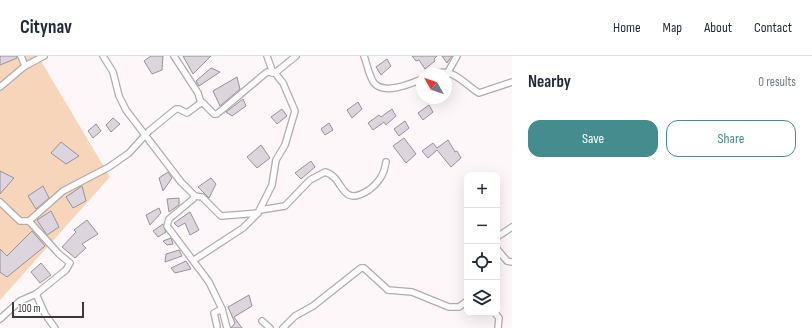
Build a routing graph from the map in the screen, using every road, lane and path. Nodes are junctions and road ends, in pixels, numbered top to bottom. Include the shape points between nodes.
1 (21, 56) edge
2 (44, 56) edge
3 (103, 56) edge
4 (174, 56) edge
5 (267, 56) edge
6 (296, 56) edge
7 (364, 56) edge
8 (457, 56) edge
9 (25, 66) junction
10 (450, 68) edge
11 (274, 73) junction
12 (452, 75) edge
13 (416, 81) edge
14 (512, 82) edge
15 (0, 87) edge
16 (201, 103) junction
17 (145, 136) junction
18 (386, 162) dead end
19 (194, 196) junction
20 (0, 202) edge
21 (259, 212) junction
22 (29, 221) junction
23 (512, 227) edge
24 (500, 235) edge
25 (500, 253) edge
26 (194, 260) junction
27 (512, 262) edge
28 (36, 294) junction
29 (464, 303) edge
30 (222, 309) junction
31 (497, 316) edge
32 (0, 319) edge
33 (262, 321) dead end
34 (217, 326) dead end
35 (55, 328) edge
36 (227, 328) edge
37 (270, 328) edge
38 (283, 328) edge
39 (498, 328) edge

1 - 9 street
2 - 9 street
3 - 17 street via 113,72 122,103
4 - 16 street via 198,93
5 - 11 street
6 - 11 street
7 - 13 street via 377,85 393,89
8 - 10 street
9 - 15 street
11 - 16 street via 267,72 217,114
11 - 21 street via 283,83 295,111 285,145 276,160 272,185
12 - 14 street via 479,93
16 - 17 street via 187,113 176,110
17 - 19 street
17 - 22 street via 120,160 63,191
18 - 21 street via 382,177 358,196 345,192 333,176 325,172 310,180 288,205
19 - 21 street via 202,197 222,216
19 - 26 street via 169,219 167,224 168,229
20 - 22 street via 20,221
21 - 26 street via 243,228
22 - 28 street via 70,263 66,270
23 - 24 street
25 - 27 street via 507,261
26 - 30 street via 209,282
28 - 32 street via 20,301
28 - 35 street
29 - 38 street via 459,307 449,308 412,292 388,290 361,268 313,306 295,316
30 - 34 street via 214,313
30 - 36 street
31 - 39 street
33 - 37 street

